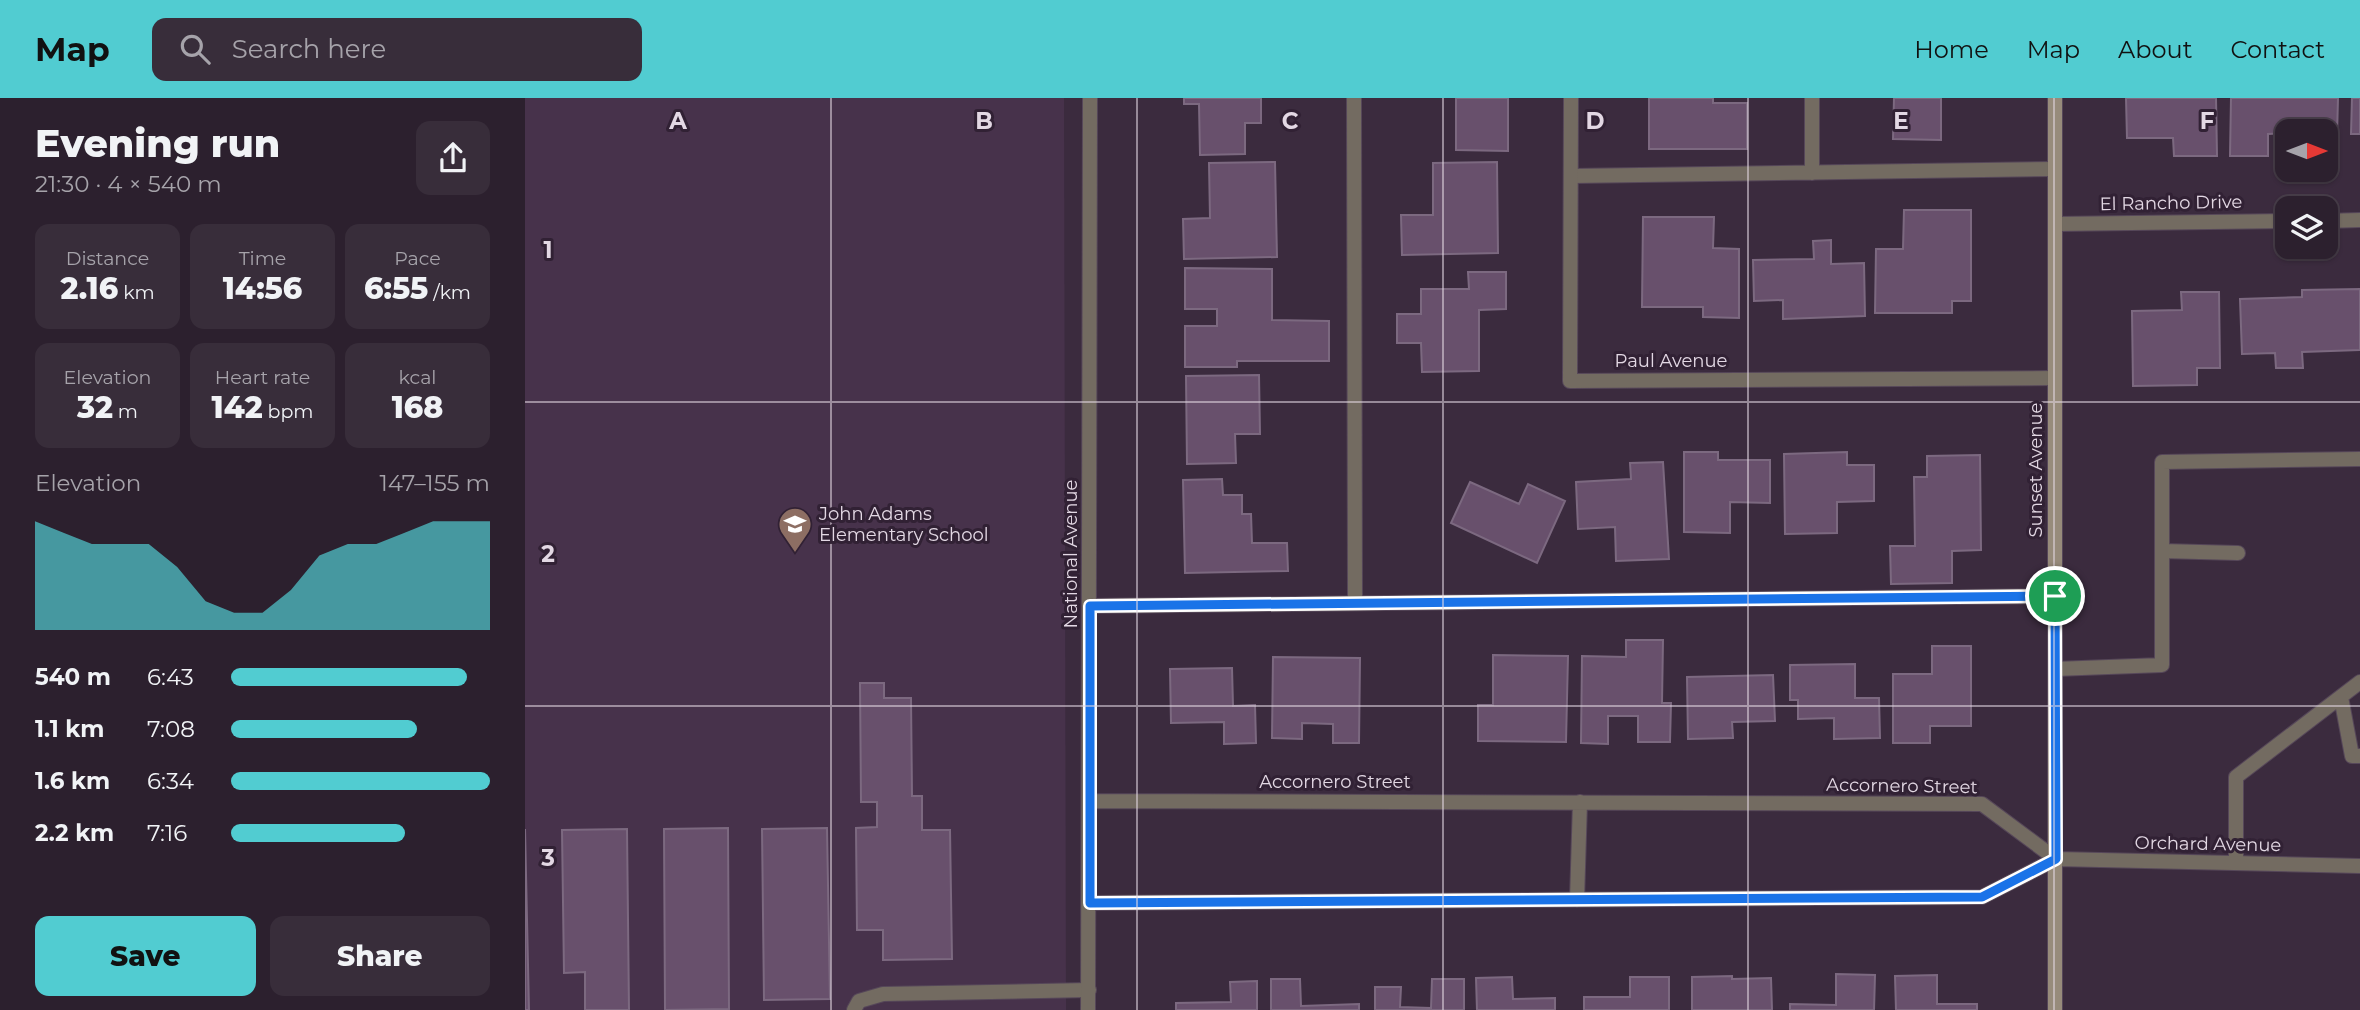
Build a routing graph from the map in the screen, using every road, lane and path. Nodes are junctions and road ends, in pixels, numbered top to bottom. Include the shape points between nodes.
1 (1090, 98) edge
2 (1354, 98) edge
3 (1571, 98) edge
4 (1812, 98) edge
5 (2055, 98) edge
6 (2055, 169) junction
7 (1812, 173) junction
8 (1571, 176) junction
9 (2360, 220) edge
10 (2275, 221) edge
11 (2338, 221) edge
12 (2055, 224) junction
13 (2055, 379) junction
14 (2360, 458) edge
15 (2162, 551) junction
16 (2238, 553) dead end
17 (2055, 596) junction
18 (1355, 603) junction
19 (1090, 606) junction
20 (2055, 669) junction
21 (2360, 682) edge
22 (2341, 697) junction
23 (2360, 756) edge
24 (1090, 801) junction
25 (1580, 802) junction
26 (2056, 859) junction
27 (2236, 863) junction
28 (2360, 866) edge
29 (1577, 900) junction
30 (1090, 903) junction
31 (1089, 990) junction
32 (853, 1010) edge
33 (1088, 1010) edge
34 (2056, 1010) edge

1 - 19 street, National Avenue
2 - 18 street
3 - 8 street, Paul Avenue
4 - 7 street
5 - 6 main road, Sunset Avenue
6 - 7 street
6 - 12 main road, Sunset Avenue
7 - 8 street
8 - 13 street, Paul Avenue via 1570,381
9 - 11 street
10 - 12 street, El Rancho Drive
12 - 13 main road, Sunset Avenue
13 - 17 main road, Sunset Avenue
14 - 15 street via 2162,462
15 - 16 street
15 - 20 street via 2162,665
17 - 18 street
17 - 20 main road, Sunset Avenue
18 - 19 street
19 - 24 street, National Avenue
20 - 26 main road, Sunset Avenue
21 - 22 street
22 - 23 street via 2352,756
22 - 27 street via 2236,776
24 - 25 street, Accornero Street
24 - 30 street, National Avenue
25 - 26 street, Accornero Street via 1982,804
25 - 29 street
26 - 27 street, Orchard Avenue
26 - 29 street via 1982,897
26 - 34 main road, Sunset Avenue
27 - 28 street, Orchard Avenue
29 - 30 street
30 - 31 street, National Avenue
31 - 32 street via 883,994 859,1001
31 - 33 street, National Avenue

